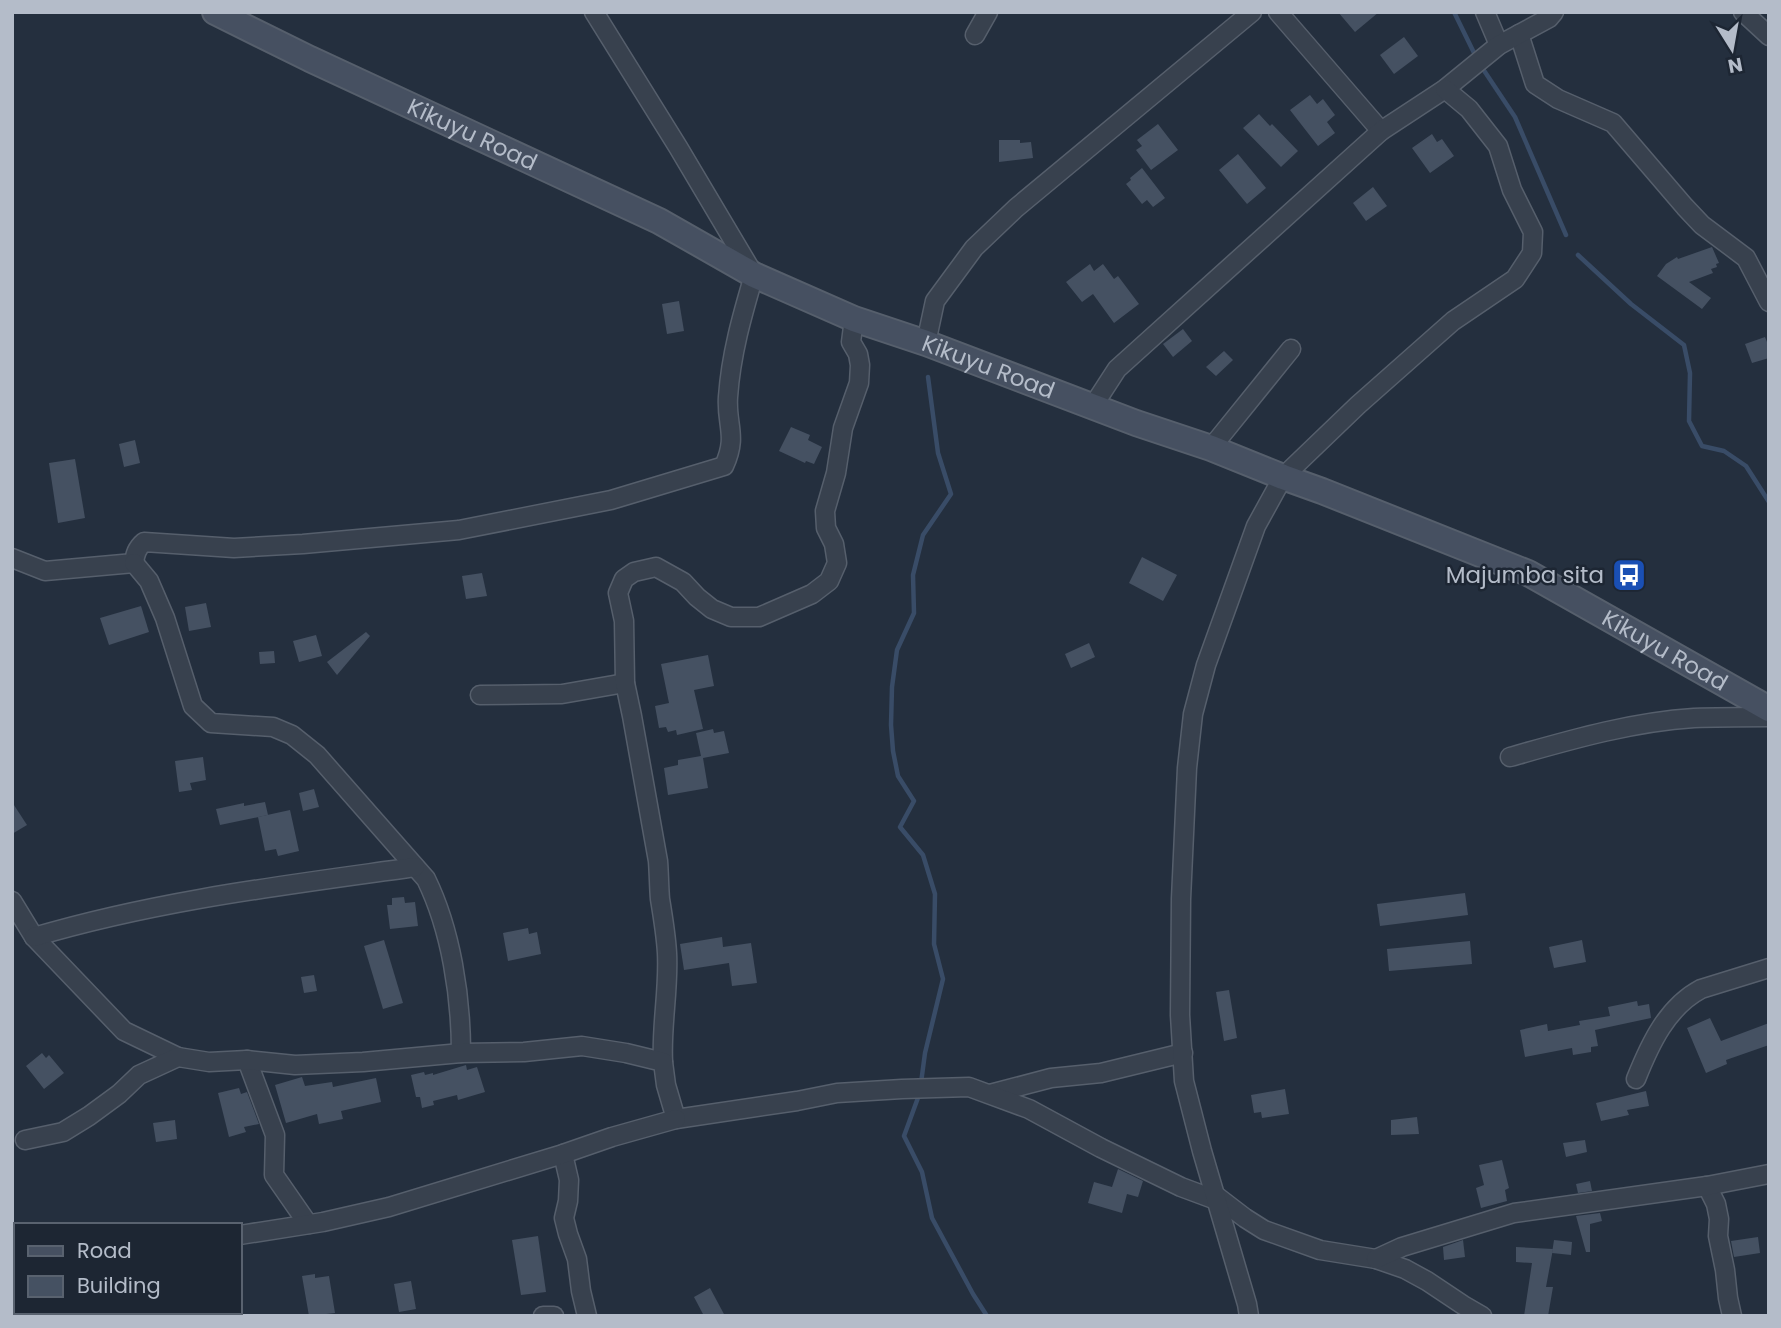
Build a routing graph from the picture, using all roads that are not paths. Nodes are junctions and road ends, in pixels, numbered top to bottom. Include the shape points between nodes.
1 (215, 12) edge
2 (594, 12) edge
3 (988, 12) edge
4 (1252, 12) edge
5 (1278, 12) edge
6 (1485, 12) edge
7 (1554, 12) edge
8 (1743, 12) edge
9 (1519, 34) junction
10 (975, 35) dead end
11 (1769, 36) edge
12 (1499, 46) junction
13 (1445, 89) junction
14 (1381, 131) junction
15 (754, 275) junction
16 (1769, 302) edge
17 (854, 319) junction
18 (926, 344) junction
19 (1291, 349) dead end
20 (1093, 406) junction
21 (1211, 448) junction
22 (1283, 477) junction
23 (12, 558) edge
24 (134, 563) junction
25 (625, 683) junction
26 (480, 695) dead end
27 (1769, 709) edge
28 (1769, 717) edge
29 (1510, 757) dead end
30 (415, 867) junction
31 (12, 901) edge
32 (34, 937) junction
33 (1769, 968) edge
34 (461, 1053) junction
35 (1183, 1053) junction
36 (178, 1058) junction
37 (247, 1060) junction
38 (663, 1062) junction
39 (1636, 1079) dead end
40 (990, 1094) junction
41 (676, 1119) junction
42 (25, 1140) dead end
43 (563, 1154) junction
44 (1769, 1174) edge
45 (1707, 1186) junction
46 (1215, 1198) junction
47 (308, 1224) junction
48 (242, 1235) edge
49 (1376, 1259) junction
50 (543, 1316) edge
51 (554, 1316) edge
52 (587, 1316) edge
53 (1249, 1316) edge
54 (1482, 1316) edge
55 (1732, 1316) edge

1 - 15 main road, Kikuyu Road via 659,221
2 - 15 street
3 - 10 street
4 - 18 street via 974,248 935,301
5 - 14 street
6 - 12 street
7 - 9 street
8 - 11 street
9 - 12 street
9 - 16 street via 1535,83 1558,99 1613,123 1702,225 1746,258
12 - 13 street
13 - 14 street
13 - 22 street via 1469,109 1498,146 1511,190 1533,232 1532,253 1516,279 1453,321
14 - 20 street via 1117,369
15 - 17 main road, Kikuyu Road
15 - 24 street via 734,346 727,400 730,452 724,466 611,500 459,530 234,548 144,542
17 - 18 main road, Kikuyu Road
17 - 25 street via 851,342 858,354 859,383 843,428 825,511 837,563 829,581 782,608 745,618 712,608 683,582 656,567 634,572 624,579 618,593 624,621
18 - 20 main road, Kikuyu Road
19 - 21 street
20 - 21 main road, Kikuyu Road
21 - 22 main road, Kikuyu Road
22 - 27 main road, Kikuyu Road via 1528,573
22 - 35 street via 1256,526 1193,714 1181,899
23 - 24 street via 45,570
24 - 30 street via 149,581 165,618 193,706 211,723 273,727 292,735 317,755
25 - 26 street via 562,694
25 - 38 street via 664,918
28 - 29 street via 1692,718 1643,725
30 - 32 street via 214,895
30 - 34 street via 436,900 448,941 461,1019
31 - 32 street
32 - 36 street via 124,1031
33 - 39 street via 1693,993 1668,1015
34 - 37 street via 295,1065
34 - 38 street via 582,1046
35 - 40 street
35 - 46 street via 1184,1080
36 - 37 street
36 - 42 street via 139,1074 119,1094 63,1132
37 - 47 street via 275,1135 274,1175
38 - 41 street
40 - 41 street via 969,1087 837,1093
40 - 46 street via 1029,1109 1181,1187
41 - 43 street
43 - 47 street via 389,1207
43 - 52 street via 569,1180 564,1218
44 - 45 street
45 - 49 street via 1514,1213
45 - 55 street via 1716,1204
46 - 49 street via 1264,1230 1320,1250
46 - 53 street
47 - 48 street
49 - 54 street via 1405,1269
50 - 51 street

